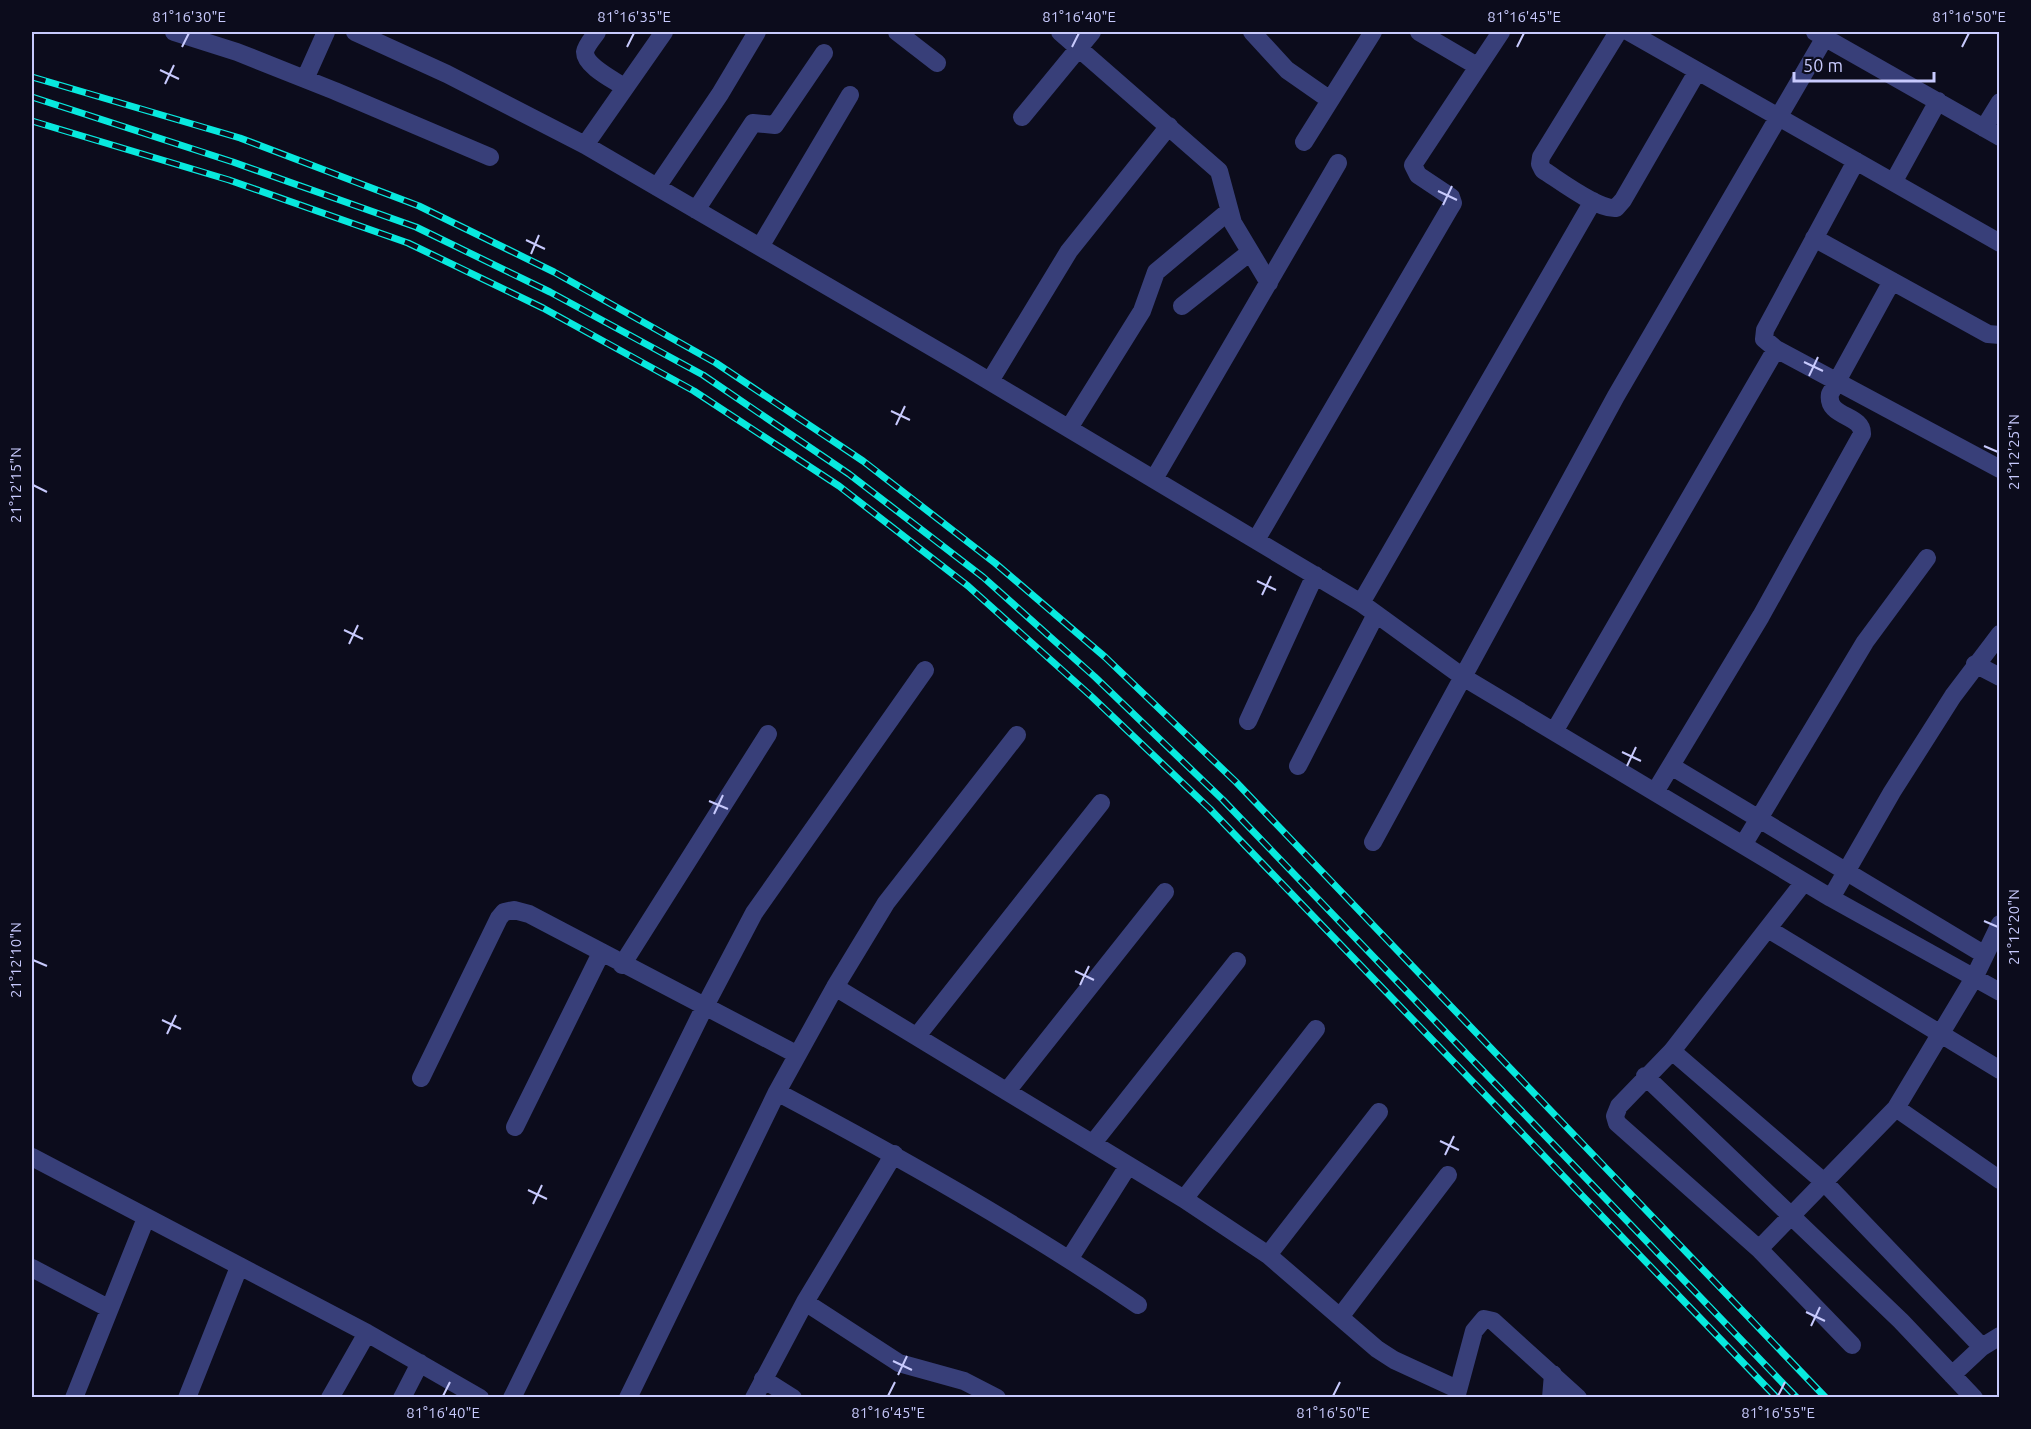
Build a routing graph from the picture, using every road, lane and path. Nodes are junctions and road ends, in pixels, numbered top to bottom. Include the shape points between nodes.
1 (174, 32) edge
2 (326, 32) edge
3 (355, 32) edge
4 (597, 32) edge
5 (664, 32) edge
6 (757, 32) edge
7 (897, 32) edge
8 (1060, 32) edge
9 (1092, 32) edge
10 (1252, 32) edge
11 (1373, 32) edge
12 (1419, 32) edge
13 (1501, 32) edge
14 (1618, 32) edge
15 (1629, 32) edge
16 (1822, 33) edge
17 (1078, 48) junction
18 (824, 53) dead end
19 (937, 63) dead end
20 (1477, 66) junction
21 (1697, 72) junction
22 (305, 79) junction
23 (624, 87) junction
24 (850, 95) dead end
25 (1330, 100) junction
26 (1938, 101) junction
27 (2000, 102) edge
28 (1022, 117) dead end
29 (1777, 118) junction
30 (1168, 126) junction
31 (1992, 132) edge
32 (1304, 142) dead end
33 (585, 145) junction
34 (490, 157) dead end
35 (1856, 161) junction
36 (1338, 163) dead end
37 (1894, 182) junction
38 (657, 187) junction
39 (1593, 201) junction
40 (696, 210) junction
41 (1229, 211) junction
42 (1814, 238) junction
43 (2000, 243) edge
44 (760, 247) junction
45 (1249, 253) junction
46 (1892, 281) junction
47 (1269, 283) junction
48 (1182, 306) dead end
49 (2000, 335) edge
50 (1776, 349) junction
51 (990, 381) junction
52 (1836, 382) junction
53 (1069, 428) junction
54 (2000, 469) edge
55 (1154, 479) junction
56 (1256, 540) junction
57 (1927, 558) dead end
58 (1315, 575) junction
59 (1361, 603) junction
60 (1376, 614) junction
61 (2000, 634) edge
62 (1975, 664) junction
63 (924, 670) dead end
64 (1463, 677) junction
65 (2000, 677) edge
66 (1248, 721) dead end
67 (1555, 730) junction
68 (768, 734) dead end
69 (1017, 735) dead end
70 (1298, 766) dead end
71 (1671, 766) junction
72 (1655, 792) junction
73 (1101, 803) dead end
74 (1759, 818) junction
75 (1373, 842) dead end
76 (1743, 845) junction
77 (1847, 871) junction
78 (1804, 882) junction
79 (1165, 892) dead end
80 (1831, 898) junction
81 (2000, 924) edge
82 (1768, 929) junction
83 (601, 953) junction
84 (1985, 955) junction
85 (1237, 961) dead end
86 (622, 964) junction
87 (1974, 978) junction
88 (835, 987) junction
89 (2000, 992) edge
90 (704, 1008) junction
91 (1316, 1029) dead end
92 (917, 1036) junction
93 (1942, 1036) junction
94 (1672, 1051) junction
95 (796, 1054) junction
96 (2000, 1070) edge
97 (1645, 1076) junction
98 (421, 1078) dead end
99 (1006, 1091) junction
100 (777, 1092) junction
101 (1896, 1108) junction
102 (1379, 1112) dead end
103 (515, 1127) dead end
104 (1093, 1143) junction
105 (894, 1154) junction
106 (32, 1157) edge
107 (1128, 1166) junction
108 (1448, 1174) dead end
109 (2000, 1180) edge
110 (1824, 1182) junction
111 (1184, 1199) junction
112 (1790, 1216) junction
113 (146, 1218) junction
114 (1759, 1249) junction
115 (1268, 1255) junction
116 (1070, 1258) junction
117 (239, 1267) junction
118 (32, 1268) edge
119 (805, 1302) junction
120 (1138, 1305) dead end
121 (108, 1308) junction
122 (1340, 1317) junction
123 (368, 1333) junction
124 (2000, 1336) edge
125 (1852, 1345) dead end
126 (1982, 1347) junction
127 (420, 1363) junction
128 (1553, 1374) junction
129 (1952, 1375) junction
130 (763, 1380) junction
131 (1457, 1393) edge
132 (74, 1398) edge
133 (187, 1398) edge
134 (330, 1398) edge
135 (402, 1398) edge
136 (480, 1398) edge
137 (512, 1398) edge
138 (628, 1398) edge
139 (754, 1398) edge
140 (793, 1398) edge
141 (997, 1398) edge
142 (1551, 1398) edge
143 (1578, 1398) edge
144 (1974, 1398) edge

1 - 22 street
2 - 22 street
3 - 33 street
4 - 23 street via 587,46 588,60
5 - 23 street
6 - 38 street
7 - 19 street
8 - 17 street
9 - 17 street
10 - 25 street via 1287,70
11 - 25 street
12 - 20 street
13 - 20 street
14 - 39 street via 1541,157 1543,170
15 - 21 street
16 - 26 street
16 - 29 street
17 - 28 street
17 - 30 street
18 - 40 street via 775,125 759,121 748,128
20 - 56 street via 1413,165 1418,176 1451,197 1450,208
21 - 29 street
21 - 39 street via 1623,200 1609,209
22 - 34 street
23 - 33 street
24 - 44 street
25 - 32 street
26 - 31 street
26 - 37 street
27 - 31 street
29 - 35 street
29 - 64 street via 1616,396
30 - 41 street via 1219,171
30 - 51 street via 1069,251
33 - 38 street
35 - 37 street
35 - 42 street
36 - 47 street
37 - 43 street
38 - 40 street
39 - 59 street
40 - 44 street
41 - 45 street
41 - 53 street via 1156,272 1142,311
42 - 46 street
42 - 50 street via 1765,330 1764,339
44 - 51 street
45 - 47 street
45 - 48 street
46 - 49 street via 1988,334
46 - 52 street
47 - 55 street
50 - 52 street
50 - 67 street
51 - 53 street
52 - 54 street
52 - 71 street via 1829,402 1859,424 1862,434 1761,616
53 - 55 street
55 - 56 street
56 - 58 street
57 - 74 street via 1865,642
58 - 59 street
58 - 66 street
59 - 60 street
60 - 64 street
60 - 70 street
61 - 62 street
62 - 65 street
62 - 77 street via 1892,792
63 - 90 street via 754,913
64 - 67 street
64 - 75 street
67 - 72 street
68 - 86 street
69 - 88 street via 886,903
71 - 72 street
71 - 74 street
72 - 76 street
73 - 92 street
74 - 76 street
74 - 77 street
76 - 78 street
77 - 80 street
77 - 84 street
78 - 80 street
78 - 82 street
79 - 99 street
80 - 87 street
81 - 84 street
82 - 93 street
82 - 94 street
83 - 86 street
83 - 98 street via 529,914 504,912
83 - 103 street
84 - 87 street
85 - 104 street
86 - 90 street
87 - 89 street
87 - 93 street
88 - 92 street
88 - 95 street
90 - 95 street
90 - 137 street
91 - 111 street
92 - 99 street
93 - 96 street
93 - 101 street
94 - 97 street
94 - 110 street
95 - 100 street
97 - 112 street
97 - 114 street via 1619,1106 1617,1123
99 - 104 street
100 - 105 street
100 - 138 street
101 - 109 street
101 - 110 street
102 - 115 street
104 - 107 street
105 - 116 street
105 - 119 street
106 - 113 street
107 - 111 street
107 - 116 street
108 - 122 street
110 - 112 street
110 - 126 street
111 - 115 street
112 - 114 street
112 - 129 street
113 - 117 street
113 - 121 street
114 - 125 street
115 - 122 street
116 - 120 street
117 - 123 street
117 - 133 street
118 - 121 street
119 - 130 street
119 - 141 street via 899,1363 964,1381
121 - 132 street
122 - 131 street via 1394,1360
123 - 127 street
123 - 134 street
124 - 126 street
126 - 129 street
127 - 135 street
127 - 136 street
128 - 131 street via 1493,1321 1484,1319 1474,1331
128 - 142 street
128 - 143 street
129 - 144 street
130 - 139 street
130 - 140 street

